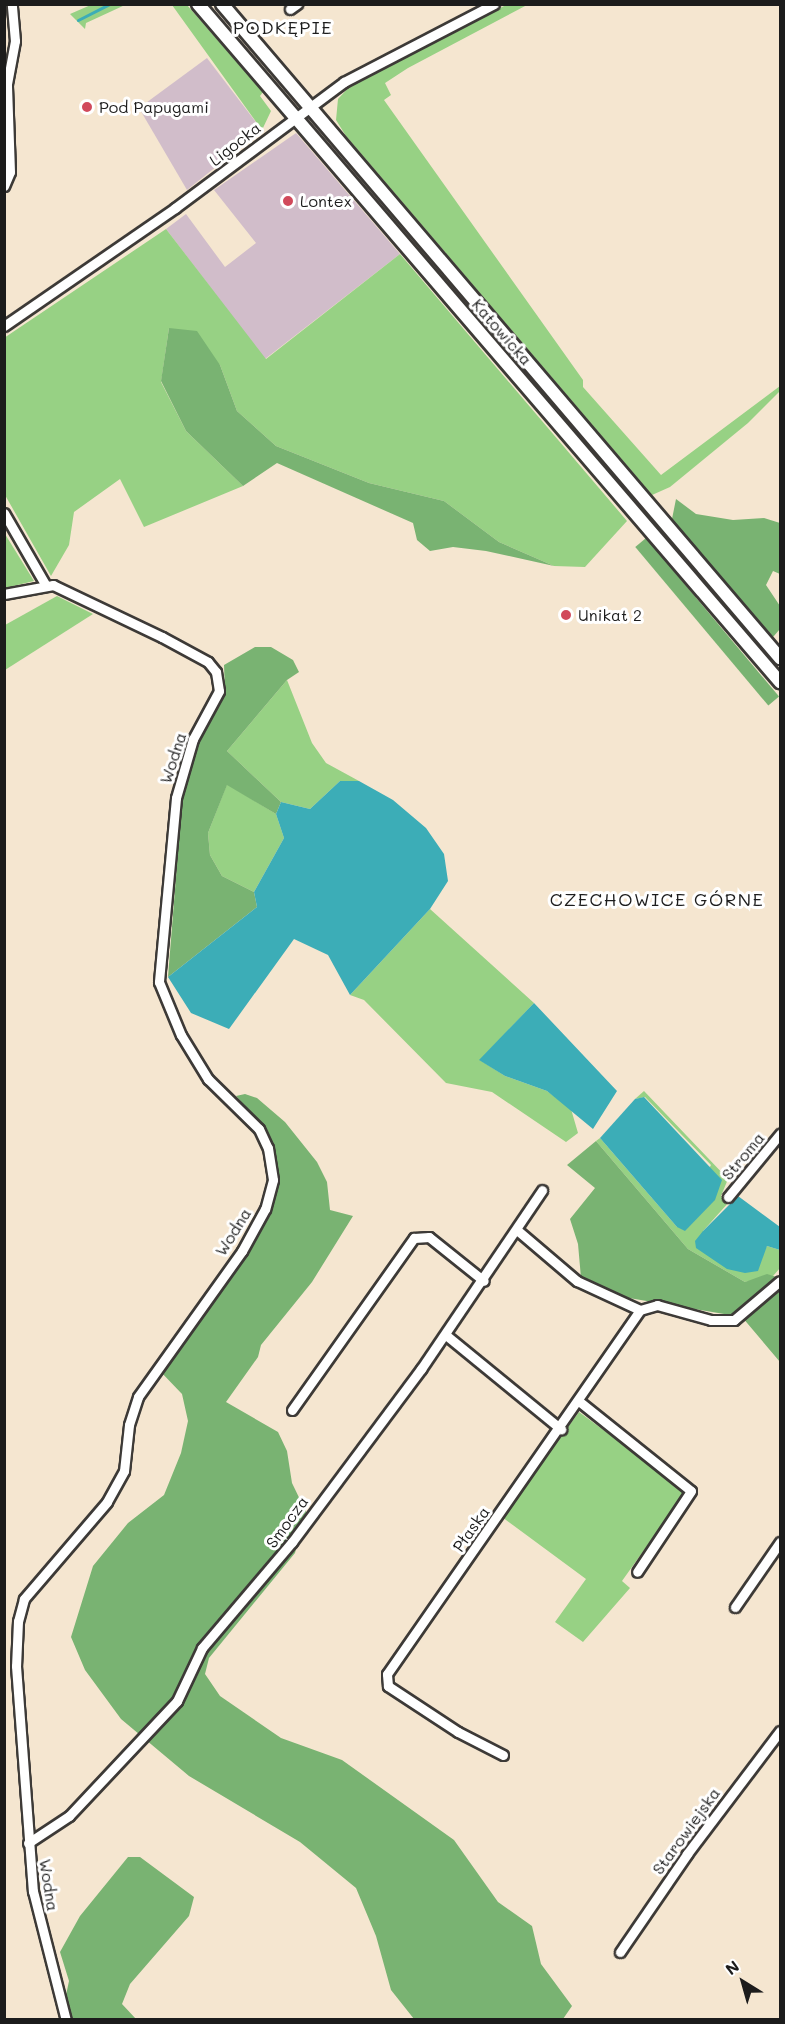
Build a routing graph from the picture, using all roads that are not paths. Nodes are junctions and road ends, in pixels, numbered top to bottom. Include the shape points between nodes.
1 (12, 4) edge
2 (198, 4) edge
3 (222, 4) edge
4 (494, 4) edge
5 (309, 106) junction
6 (295, 116) junction
7 (4, 186) edge
8 (4, 326) edge
9 (4, 513) edge
10 (45, 584) junction
11 (4, 594) edge
12 (780, 658) edge
13 (780, 682) edge
14 (780, 1134) edge
15 (542, 1190) dead end
16 (728, 1197) dead end
17 (517, 1230) junction
18 (484, 1281) junction
19 (780, 1281) edge
20 (640, 1310) junction
21 (446, 1335) junction
22 (580, 1402) junction
23 (292, 1410) dead end
24 (561, 1429) junction
25 (780, 1542) edge
26 (637, 1572) dead end
27 (735, 1607) dead end
28 (780, 1731) edge
29 (503, 1755) dead end
30 (28, 1843) junction
31 (620, 1952) dead end
32 (66, 2019) edge

1 - 7 street via 15,41 7,84 10,172
2 - 6 main road, Katowicka
3 - 5 main road, Katowicka
4 - 5 street, Ligocka via 356,76
5 - 6 street, Ligocka
5 - 12 main road, Katowicka
6 - 8 street, Ligocka via 175,208
6 - 13 main road, Katowicka
9 - 10 street
10 - 11 street
10 - 30 street, Wodna via 207,662 220,682 193,739 176,798 159,982 181,1035 208,1078 259,1129 268,1148 273,1180 265,1209 242,1251 138,1397 129,1425 124,1471 107,1502 24,1599 18,1621 16,1666
14 - 16 street, Stroma
15 - 17 street, Smocza
17 - 18 street, Smocza
17 - 20 street via 578,1281
18 - 21 street, Smocza
18 - 23 street via 429,1237 414,1238
19 - 20 street via 734,1320 711,1320 657,1305
20 - 22 street, Płaska
21 - 24 street
21 - 30 street, Smocza via 292,1542 202,1648 184,1690 168,1713 69,1816
22 - 24 street, Płaska
22 - 26 street via 691,1491
24 - 29 street, Płaska via 387,1674 388,1686 458,1732
25 - 27 street
28 - 31 street, Starowiejska via 693,1845
30 - 32 street, Wodna via 35,1902

